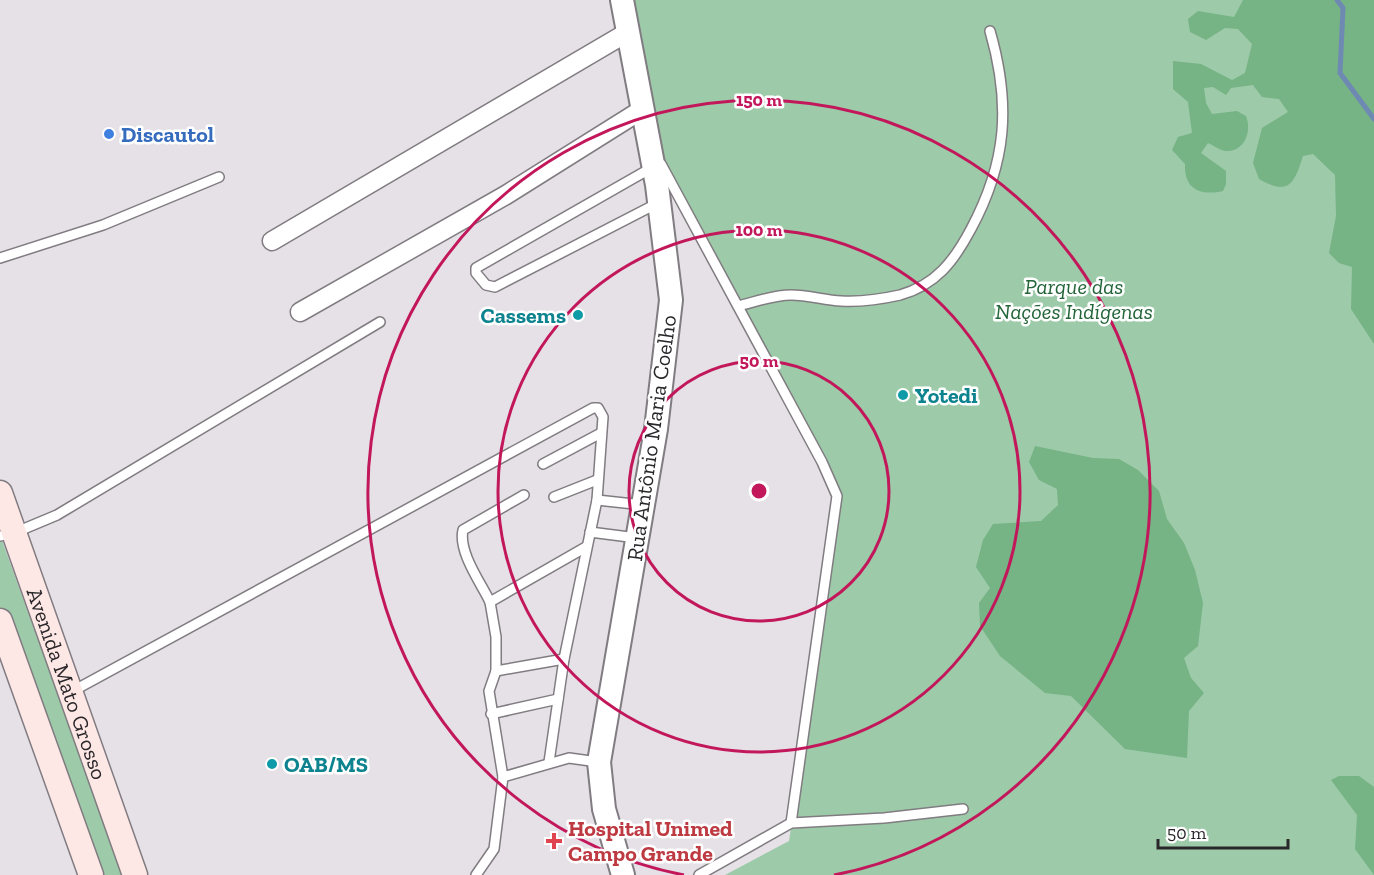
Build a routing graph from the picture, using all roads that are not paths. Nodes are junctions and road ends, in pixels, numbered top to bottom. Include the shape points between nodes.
1 (622, 0) edge
2 (990, 31) dead end
3 (628, 32) junction
4 (643, 109) junction
5 (648, 141) junction
6 (654, 167) junction
7 (219, 177) dead end
8 (658, 203) junction
9 (273, 241) dead end
10 (0, 258) edge
11 (738, 306) junction
12 (300, 312) dead end
13 (380, 322) dead end
14 (601, 434) junction
15 (543, 464) dead end
16 (597, 480) junction
17 (0, 493) edge
18 (524, 495) dead end
19 (554, 497) dead end
20 (597, 501) junction
21 (643, 505) junction
22 (590, 532) junction
23 (7, 534) edge
24 (637, 538) junction
25 (586, 547) junction
26 (490, 602) junction
27 (0, 621) edge
28 (564, 659) junction
29 (496, 671) junction
30 (71, 692) junction
31 (558, 699) junction
32 (491, 714) junction
33 (549, 762) junction
34 (599, 762) junction
35 (503, 777) junction
36 (963, 809) dead end
37 (791, 823) junction
38 (617, 873) edge
39 (91, 875) edge
40 (135, 875) edge
41 (476, 875) edge
42 (699, 875) edge

1 - 3 street, Rua Antônio Maria Coelho
2 - 11 lane via 1001,77 1002,138 998,168 987,199 944,272 899,295 843,301 793,295
3 - 4 street, Rua Antônio Maria Coelho
3 - 9 street
4 - 5 street, Rua Antônio Maria Coelho
4 - 12 street via 506,195
5 - 6 street, Rua Antônio Maria Coelho
5 - 11 lane
6 - 8 street, Rua Antônio Maria Coelho
6 - 8 lane via 476,268 476,273 486,285 495,287
7 - 10 lane via 103,225
8 - 21 street, Rua Antônio Maria Coelho via 671,300 657,429
11 - 37 lane via 837,496
13 - 23 lane via 57,515
14 - 15 lane
14 - 16 lane
14 - 30 lane via 603,417 601,411 593,408
16 - 19 lane
16 - 20 lane
17 - 23 main road, Avenida Mato Grosso
18 - 26 lane via 463,530 466,553
20 - 21 lane
20 - 22 lane
21 - 24 street, Rua Antônio Maria Coelho
22 - 24 lane
22 - 25 lane
23 - 30 main road, Avenida Mato Grosso
24 - 34 street, Rua Antônio Maria Coelho
25 - 26 lane
25 - 28 lane
26 - 29 lane
27 - 39 main road, Avenida Mato Grosso
28 - 29 lane
28 - 31 lane
29 - 32 lane via 489,691
30 - 40 main road, Avenida Mato Grosso
31 - 32 lane
31 - 33 lane
32 - 35 lane
33 - 34 lane via 569,758
33 - 35 lane
34 - 38 street, Rua Antônio Maria Coelho
35 - 41 lane via 494,849
36 - 37 lane
37 - 42 lane

